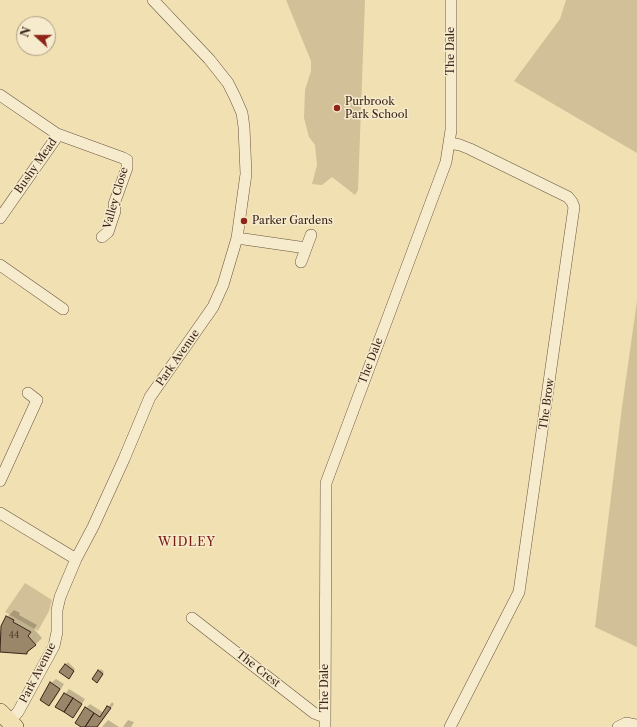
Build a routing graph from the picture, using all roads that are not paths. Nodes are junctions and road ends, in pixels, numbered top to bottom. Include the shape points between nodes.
1 (153, 0) edge
2 (451, 0) edge
3 (0, 95) edge
4 (58, 134) junction
5 (450, 143) junction
6 (0, 218) edge
7 (311, 235) dead end
8 (102, 237) dead end
9 (237, 238) junction
10 (306, 248) junction
11 (301, 262) dead end
12 (0, 265) edge
13 (63, 309) dead end
14 (28, 393) dead end
15 (0, 481) edge
16 (0, 513) edge
17 (76, 559) junction
18 (192, 618) dead end
19 (8, 720) edge
20 (325, 722) edge
21 (637, 725) edge
22 (450, 727) edge
23 (618, 727) edge

1 - 9 street, Park Avenue via 228,83 242,113 246,174
2 - 5 street, The Dale
3 - 4 street
4 - 6 street, Bushy Mead
4 - 8 street, Valley Close via 127,160 127,168 114,204 115,211 108,232
5 - 20 street, The Dale via 441,176 326,482
5 - 22 street, The Brow via 470,149 568,197 574,207 519,592
7 - 10 street
9 - 10 street
9 - 17 street, Park Avenue via 223,285 213,307 150,396 124,459
10 - 11 street
12 - 13 street
14 - 15 street via 41,396
16 - 17 street
17 - 19 street, Park Avenue via 60,597 54,646 18,712
18 - 20 street, The Crest
21 - 23 street via 626,723

